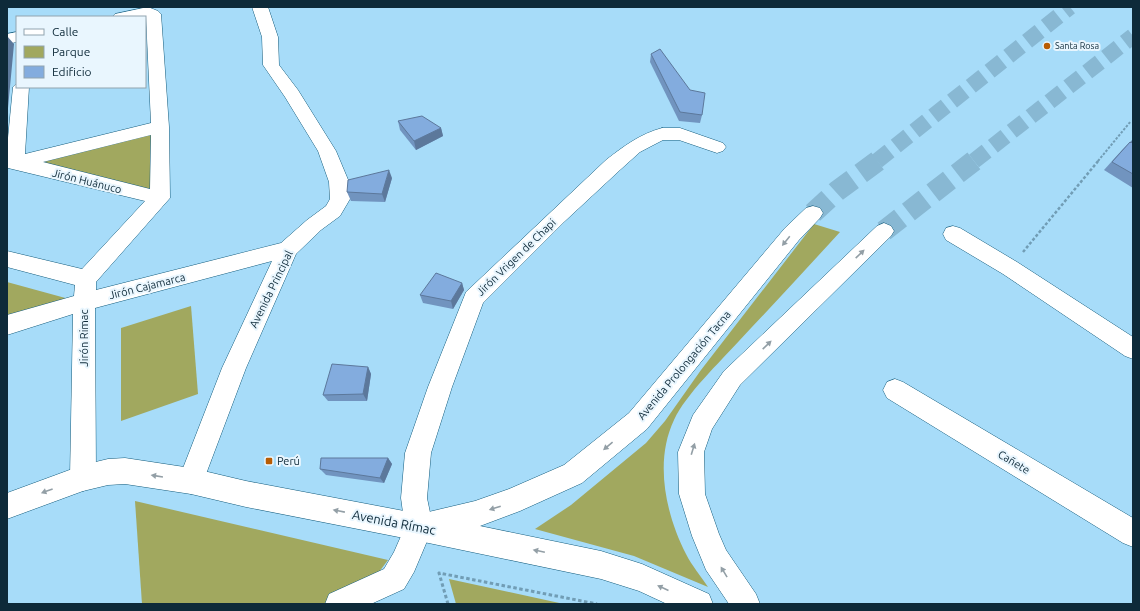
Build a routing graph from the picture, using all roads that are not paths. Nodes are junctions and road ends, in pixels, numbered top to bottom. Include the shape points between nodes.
1 (260, 7) edge
2 (126, 16) edge
3 (21, 88) edge
4 (160, 127) junction
5 (717, 148) dead end
6 (11, 162) edge
7 (160, 198) junction
8 (813, 213) tunnel mouth
9 (884, 231) tunnel mouth
10 (953, 234) dead end
11 (288, 249) junction
12 (7, 259) edge
13 (86, 279) junction
14 (84, 302) junction
15 (7, 325) edge
16 (1133, 349) edge
17 (895, 390) dead end
18 (83, 478) junction
19 (191, 481) junction
20 (7, 506) edge
21 (419, 527) junction
22 (1133, 533) edge
23 (340, 604) edge
24 (698, 604) edge
25 (746, 604) edge

1 - 11 street, Avenida Principal via 270,37 272,66 327,151 339,182 340,200 333,211
2 - 4 street via 148,12 153,14
3 - 6 street
4 - 6 street, Jirón Huánuco
4 - 7 street
5 - 21 street, Jirón Vrigen de Chapi via 680,134 662,134 634,148 474,298 418,453 414,498
6 - 7 street, Jirón Huánuco
7 - 13 street
8 -> 21 street, Avenida Prolongación Tacna via 792,234 638,421 573,474 511,502 475,514
25 -> 9 street via 716,560 706,536 692,494 691,452 702,423 732,378
10 - 16 street via 1010,268
11 - 14 street, Jirón Cajamarca
11 - 19 street, Avenida Principal via 234,368
12 - 13 street
13 - 14 street, Jirón Rimac
14 - 15 street, Jirón Cajamarca
14 - 18 street, Jirón Rimac
17 - 22 street, Cañete
19 -> 18 street, Avenida Rímac via 125,471
18 -> 20 street, Avenida Rímac
21 -> 19 street, Avenida Rímac
21 - 23 street via 394,579
24 -> 21 street, Avenida Rímac via 642,578 601,565

